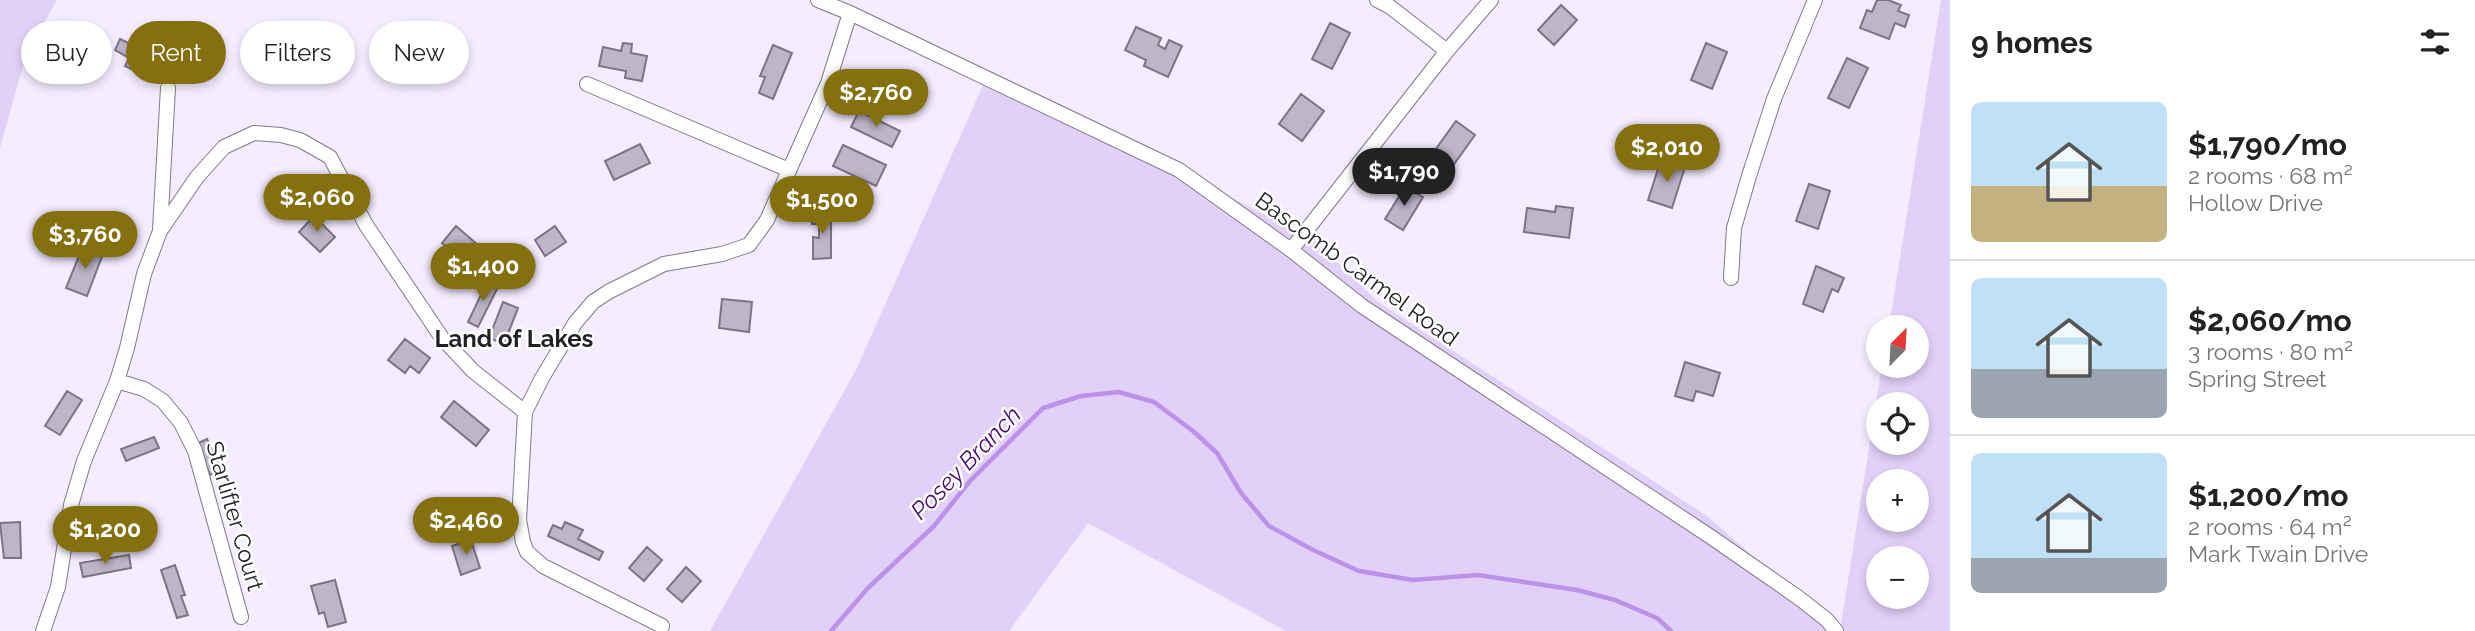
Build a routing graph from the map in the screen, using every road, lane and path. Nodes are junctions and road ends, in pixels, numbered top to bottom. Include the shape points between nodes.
1 (818, 0) edge
2 (1377, 0) edge
3 (1491, 0) edge
4 (1815, 0) edge
5 (850, 13) junction
6 (1447, 51) junction
7 (587, 84) dead end
8 (168, 88) dead end
9 (789, 170) junction
10 (160, 231) junction
11 (1291, 250) junction
12 (1731, 278) dead end
13 (117, 381) junction
14 (525, 412) junction
15 (241, 617) dead end
16 (662, 626) dead end
17 (43, 631) edge
18 (1836, 631) edge

1 - 5 street, Bascomb Carmel Road
2 - 6 street
3 - 6 street
4 - 12 street via 1774,99 1749,176 1734,228
5 - 9 street via 828,83
5 - 11 street, Bascomb Carmel Road via 1179,170
6 - 11 street
7 - 9 street
8 - 10 street
9 - 14 street via 767,220 749,245 664,264 593,302 575,323
10 - 13 street via 144,274
10 - 14 street via 197,177 225,147 254,133 300,140 330,157 366,225 442,338 473,371
11 - 18 street, Bascomb Carmel Road via 1362,306 1799,598
13 - 15 street, Starlifter Court via 163,401 181,423 195,451
13 - 17 street via 80,472 58,587
14 - 16 street via 519,520 527,552 543,566

